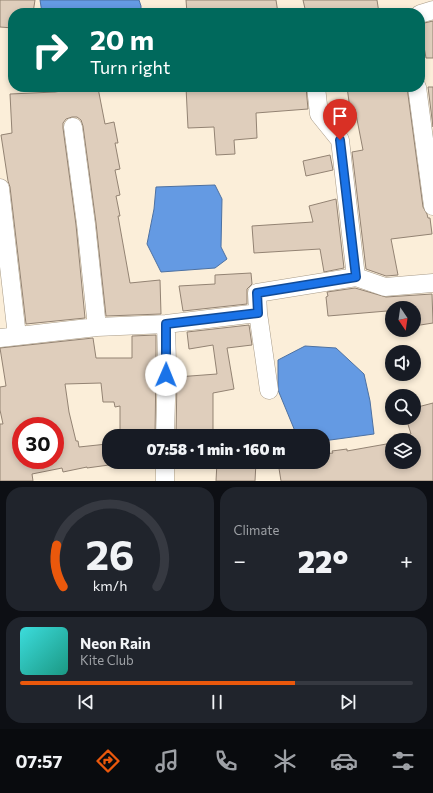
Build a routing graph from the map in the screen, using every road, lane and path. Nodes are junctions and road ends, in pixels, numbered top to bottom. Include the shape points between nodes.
1 (317, 92) edge
2 (418, 92) edge
3 (73, 127) dead end
4 (0, 188) edge
5 (433, 206) edge
6 (356, 277) junction
7 (433, 283) edge
8 (258, 313) junction
9 (166, 324) junction
10 (97, 327) junction
11 (8, 337) edge
12 (269, 390) dead end
13 (165, 429) edge
14 (165, 469) edge
15 (165, 481) edge

1 - 6 street via 319,114 340,140
2 - 5 street
3 - 10 street
4 - 11 street
6 - 7 street via 385,287
6 - 8 street via 257,293
8 - 9 street
8 - 12 street
9 - 10 street
9 - 13 street
10 - 11 street
14 - 15 street

